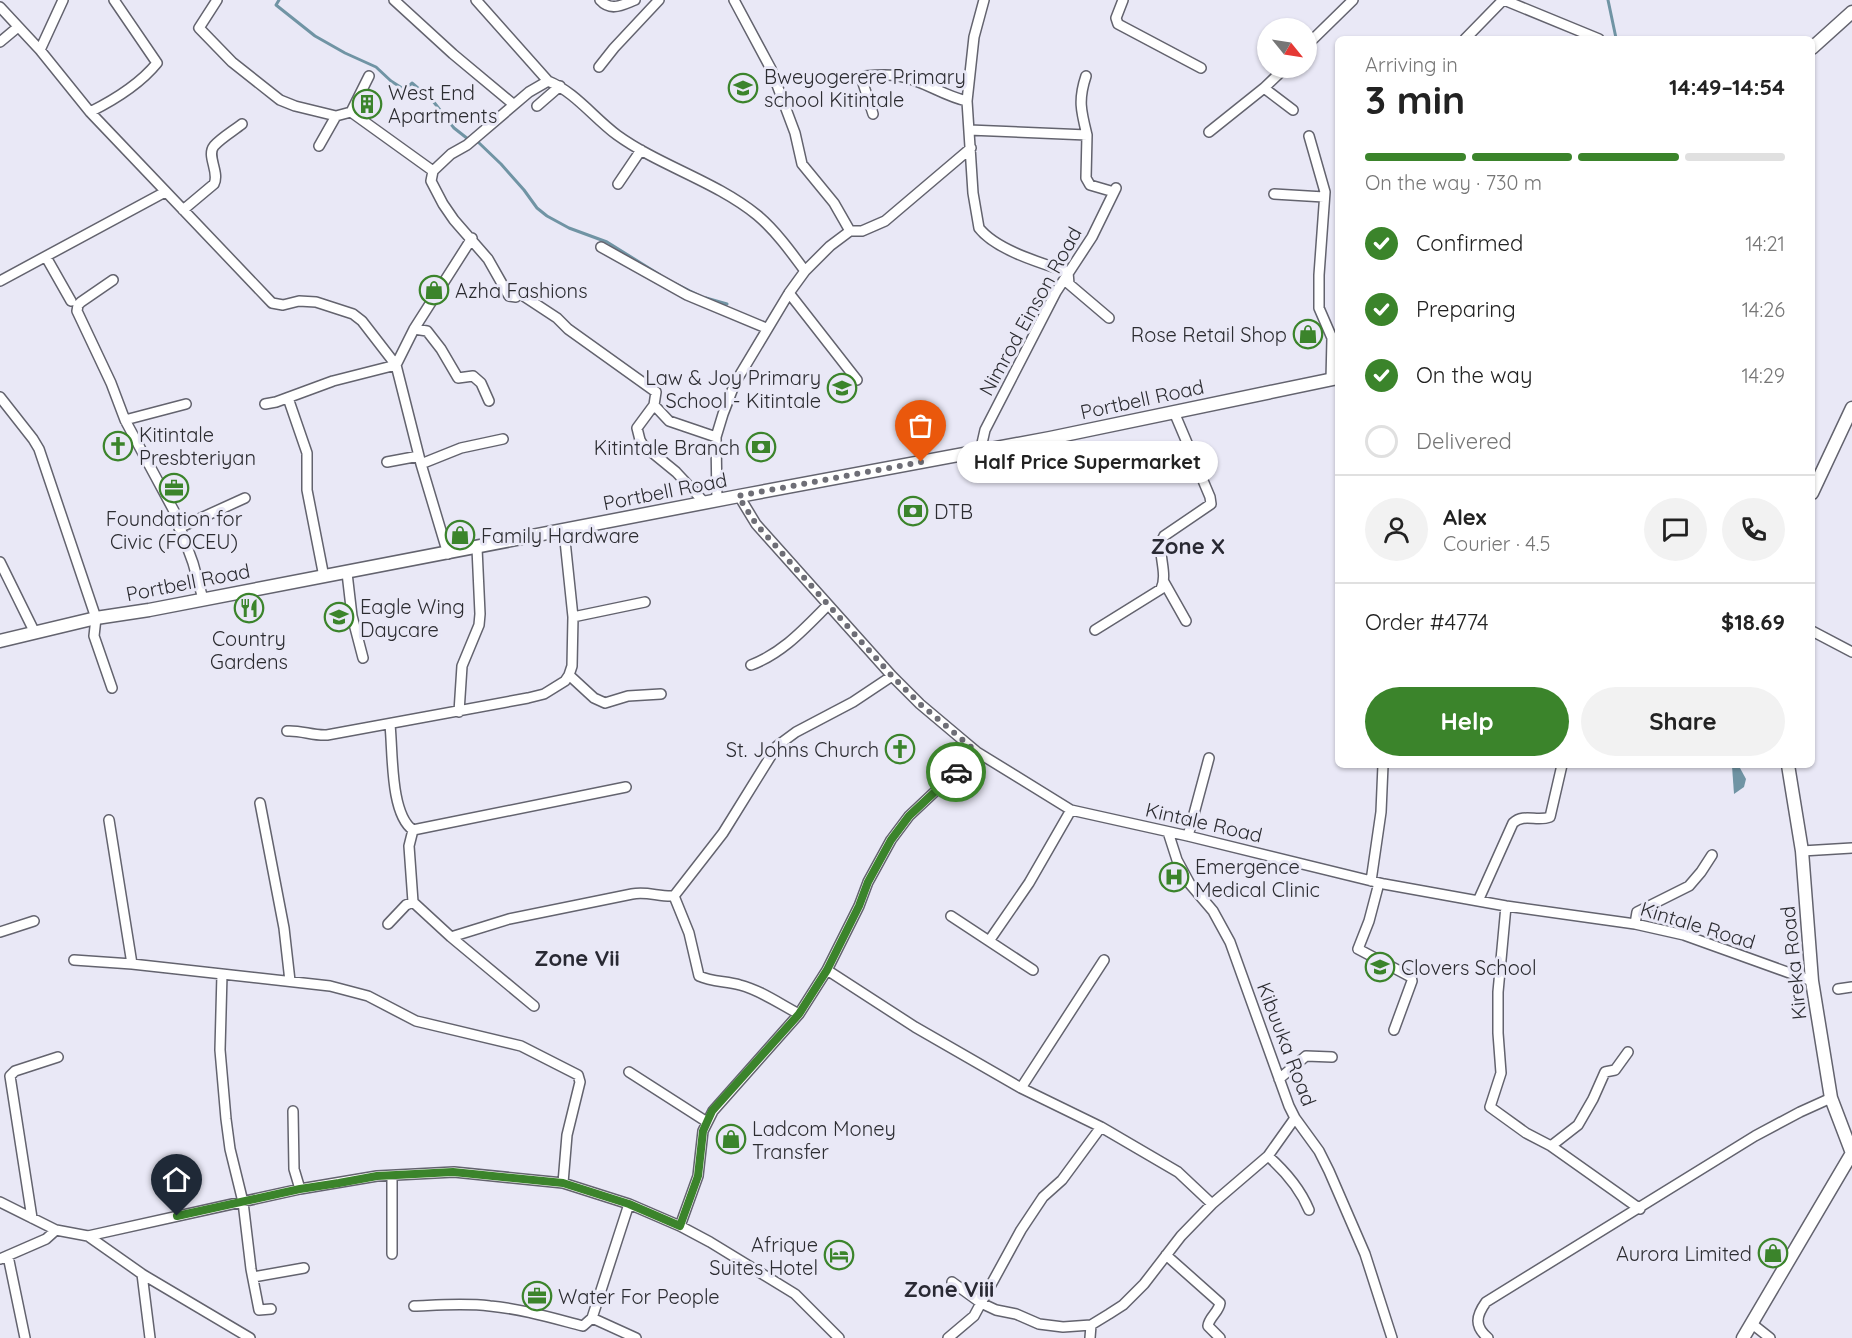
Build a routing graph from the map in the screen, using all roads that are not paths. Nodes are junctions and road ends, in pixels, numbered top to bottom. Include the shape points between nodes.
1 (63, 0) edge
2 (114, 0) edge
3 (217, 0) edge
4 (394, 0) edge
5 (476, 0) edge
6 (600, 0) edge
7 (635, 0) edge
8 (659, 0) edge
9 (734, 0) edge
10 (984, 0) edge
11 (1123, 0) edge
12 (1353, 0) edge
13 (1503, 0) edge
14 (0, 6) edge
15 (1852, 12) edge
16 (18, 27) junction
17 (1317, 35) edge
18 (1468, 36) edge
19 (1592, 36) edge
20 (0, 42) edge
21 (1815, 45) edge
22 (40, 50) junction
23 (599, 68) dead end
24 (1201, 68) dead end
25 (369, 76) dead end
26 (1086, 76) dead end
27 (1274, 78) edge
28 (548, 81) junction
29 (560, 86) junction
30 (1264, 88) junction
31 (967, 101) junction
32 (513, 104) junction
33 (537, 106) dead end
34 (1293, 110) dead end
35 (90, 112) junction
36 (351, 112) junction
37 (873, 114) dead end
38 (336, 116) junction
39 (242, 124) dead end
40 (969, 130) junction
41 (1209, 132) dead end
42 (1087, 135) junction
43 (1309, 136) dead end
44 (319, 146) dead end
45 (971, 148) junction
46 (641, 150) junction
47 (433, 171) junction
48 (618, 184) dead end
49 (165, 192) junction
50 (1274, 194) dead end
51 (1324, 197) junction
52 (183, 210) junction
53 (850, 231) junction
54 (472, 238) junction
55 (601, 247) dead end
56 (46, 257) junction
57 (805, 271) junction
58 (1068, 272) junction
59 (113, 280) dead end
60 (0, 281) edge
61 (789, 293) junction
62 (71, 301) dead end
63 (1109, 318) dead end
64 (766, 328) junction
65 (414, 329) junction
66 (396, 365) junction
67 (1335, 379) edge
68 (857, 380) dead end
69 (0, 397) edge
70 (288, 398) junction
71 (489, 401) dead end
72 (186, 404) dead end
73 (265, 404) dead end
74 (654, 405) junction
75 (1852, 408) edge
76 (1174, 412) junction
77 (125, 420) junction
78 (716, 437) junction
79 (503, 439) dead end
80 (980, 452) junction
81 (420, 460) junction
82 (387, 462) dead end
83 (1815, 487) edge
84 (738, 496) junction
85 (245, 498) dead end
86 (711, 502) junction
87 (179, 528) junction
88 (564, 531) junction
89 (477, 548) junction
90 (448, 554) junction
91 (0, 562) edge
92 (347, 573) junction
93 (324, 577) junction
94 (1164, 582) junction
95 (203, 598) junction
96 (645, 602) dead end
97 (828, 604) junction
98 (573, 617) junction
99 (96, 618) junction
100 (1186, 621) dead end
101 (1095, 630) dead end
102 (34, 633) junction
103 (1815, 633) edge
104 (0, 640) edge
105 (1852, 652) edge
106 (363, 658) dead end
107 (751, 665) dead end
108 (569, 675) junction
109 (892, 676) junction
110 (112, 688) dead end
111 (661, 694) dead end
112 (459, 712) junction
113 (390, 725) junction
114 (287, 731) dead end
115 (977, 752) junction
116 (1209, 758) dead end
117 (1383, 768) edge
118 (1561, 768) edge
119 (1788, 768) edge
120 (626, 787) dead end
121 (260, 803) dead end
122 (1071, 810) junction
123 (109, 820) dead end
124 (413, 830) junction
125 (1168, 832) junction
126 (1188, 836) junction
127 (1852, 848) edge
128 (1802, 851) junction
129 (1712, 855) dead end
130 (1375, 882) junction
131 (674, 896) junction
132 (1478, 901) junction
133 (413, 902) junction
134 (1506, 906) junction
135 (951, 916) dead end
136 (34, 921) dead end
137 (388, 924) dead end
138 (1635, 924) junction
139 (0, 932) edge
140 (451, 937) junction
141 (989, 941) junction
142 (74, 960) dead end
143 (1104, 960) dead end
144 (132, 964) junction
145 (827, 970) junction
146 (1033, 970) dead end
147 (222, 974) junction
148 (290, 981) junction
149 (1812, 981) junction
150 (1852, 987) edge
151 (1838, 989) dead end
152 (534, 1006) dead end
153 (799, 1014) junction
154 (1394, 1030) dead end
155 (1628, 1052) dead end
156 (58, 1057) dead end
157 (1332, 1057) dead end
158 (629, 1072) dead end
159 (1279, 1079) junction
160 (1022, 1088) junction
161 (1831, 1098) junction
162 (293, 1111) dead end
163 (1295, 1118) junction
164 (707, 1122) junction
165 (1846, 1122) edge
166 (1101, 1127) junction
167 (1551, 1146) junction
168 (1852, 1153) edge
169 (1268, 1156) junction
170 (392, 1176) junction
171 (563, 1183) junction
172 (300, 1189) junction
173 (0, 1202) edge
174 (243, 1202) junction
175 (629, 1204) junction
176 (1212, 1204) junction
177 (1641, 1209) junction
178 (1309, 1210) dead end
179 (32, 1218) junction
180 (680, 1226) junction
181 (56, 1230) junction
182 (88, 1236) junction
183 (392, 1254) dead end
184 (1166, 1255) junction
185 (4, 1257) edge
186 (304, 1268) dead end
187 (142, 1274) junction
188 (253, 1277) junction
189 (952, 1282) dead end
190 (981, 1303) junction
191 (414, 1306) dead end
192 (271, 1309) dead end
193 (592, 1318) junction
194 (1751, 1323) junction
195 (1091, 1324) junction
196 (25, 1338) edge
197 (150, 1338) edge
198 (250, 1338) edge
199 (636, 1338) edge
200 (839, 1338) edge
201 (948, 1338) edge
202 (1090, 1338) edge
203 (1220, 1338) edge
204 (1392, 1338) edge
205 (1488, 1338) edge
206 (1743, 1338) edge
207 (1770, 1338) edge

1 - 22 street
2 - 35 street via 157,63 114,100
3 - 38 street via 199,28 232,62 280,100
4 - 32 street
5 - 28 street
6 - 7 street via 612,8
8 - 23 street
9 - 53 street via 771,69 802,164 834,203
10 - 31 street via 974,37
11 - 24 street via 1118,24
12 - 17 street
13 - 18 street
13 - 19 street
14 - 16 street
15 - 21 main road
16 - 20 street
16 - 22 street
22 - 35 street
25 - 36 street
26 - 42 street via 1080,108
27 - 30 street
28 - 29 street
28 - 32 street
29 - 33 street
29 - 46 street via 617,135
30 - 34 street
30 - 41 street
31 - 37 street via 899,76 865,76 862,80
31 - 40 street
32 - 47 street
35 - 49 street
36 - 38 street
36 - 47 street
38 - 44 street
39 - 52 street via 211,152 217,178 214,184
40 - 42 street
40 - 45 street
42 - 58 street, Nimrod Einson Road via 1086,178 1090,185 1115,190 1092,237
43 - 51 street
45 - 53 street via 885,220 862,231
45 - 58 street via 975,210 982,232 1006,248
46 - 48 street
46 - 57 street via 722,192 757,216
47 - 54 street via 431,182 443,204
49 - 52 street
49 - 56 street
50 - 51 street
51 - 67 street via 1319,308 1332,338
52 - 66 street via 272,303 316,302 353,314
53 - 57 street
54 - 65 street
54 - 74 street via 509,296 519,293 656,392
55 - 64 street via 687,295
56 - 60 street
56 - 62 street
57 - 61 street
58 - 63 street via 1069,284
58 - 80 street, Nimrod Einson Road via 985,430
59 - 77 street via 81,302 77,311
61 - 64 street
61 - 68 street
64 - 78 street via 735,383
65 - 66 street
65 - 71 street via 427,331 458,378 473,376
66 - 70 street via 333,381
66 - 81 street
67 - 76 main road, Portbell Road
69 - 99 street via 39,449
70 - 73 street
70 - 93 street via 307,453 307,490
72 - 77 street
74 - 78 street via 669,421
74 - 86 street via 638,428 640,441
75 - 83 main road
76 - 80 main road, Portbell Road
76 - 94 street via 1210,504 1164,536
77 - 87 street via 158,478
78 - 86 street
79 - 81 street
80 - 84 main road, Portbell Road
81 - 82 street
81 - 90 street
84 - 86 main road, Portbell Road
84 - 97 street, Kintale Road via 756,524
85 - 87 street
86 - 88 main road, Portbell Road
87 - 95 street
88 - 89 main road, Portbell Road
88 - 98 street
89 - 90 main road, Portbell Road
89 - 112 street via 479,625 462,666
90 - 92 main road, Portbell Road
91 - 102 street
92 - 93 main road, Portbell Road
92 - 106 street via 352,616
93 - 95 main road, Portbell Road
94 - 100 street
94 - 101 street via 1161,589
95 - 99 main road, Portbell Road
96 - 98 street
97 - 107 street via 783,648
97 - 109 street, Kintale Road
98 - 108 street
99 - 102 main road, Portbell Road
99 - 110 street via 94,636
102 - 104 main road, Portbell Road
103 - 105 street
108 - 111 street via 605,703 628,696
108 - 112 street via 544,694
109 - 115 street, Kintale Road
109 - 131 street via 777,746 723,833
112 - 113 street
113 - 114 street via 316,736
113 - 124 street via 397,803 401,816
115 - 122 street, Kintale Road
115 - 145 street via 909,816 891,840
116 - 126 street
117 - 130 street
118 - 132 street via 1550,818 1522,817 1513,823
119 - 128 main road, Kireka Road
120 - 124 street
121 - 148 street
122 - 125 street, Kintale Road
122 - 141 street via 1029,883
123 - 144 street
124 - 133 street via 409,846
125 - 126 street, Kintale Road
125 - 159 street, Kibuuka Road via 1190,884 1213,911 1230,942
126 - 130 street, Kintale Road
127 - 128 street
128 - 149 main road, Kireka Road
129 - 138 street via 1689,886 1637,912
130 - 132 street, Kintale Road
130 - 154 street via 1369,921 1358,949 1411,977
131 - 140 street via 632,894 509,919
131 - 153 street via 689,933 699,976 741,985
132 - 134 street, Kintale Road
133 - 137 street
133 - 140 street
134 - 138 street, Kintale Road
134 - 167 street via 1498,993 1501,1072 1490,1107
135 - 141 street
136 - 139 street
138 - 149 street, Kintale Road via 1684,935
140 - 152 street
141 - 146 street
142 - 144 street
143 - 160 street
144 - 147 street
145 - 153 street
145 - 160 street via 915,1027
147 - 148 street
147 - 174 street via 220,1050 226,1119
148 - 171 street via 368,996 416,1021 521,1046 578,1075
149 - 161 main road, Kireka Road
150 - 151 street
153 - 164 street via 712,1111
155 - 167 street via 1616,1070 1605,1072 1578,1125
156 - 179 street via 10,1076
157 - 159 street via 1306,1056
158 - 164 street
159 - 163 street, Kibuuka Road
160 - 166 street
161 - 165 main road, Kireka Road
161 - 177 street via 1755,1136
162 - 172 street via 294,1169
163 - 169 street
163 - 204 street, Kibuuka Road via 1329,1172 1365,1254
164 - 180 street via 698,1176
165 - 168 main road, Kireka Road
166 - 176 street via 1178,1172
166 - 190 street via 1062,1180 1043,1197
167 - 177 street
168 - 194 main road
169 - 176 street
169 - 178 street via 1302,1193
170 - 171 street via 453,1172
170 - 172 street
170 - 183 street
171 - 175 street
172 - 174 street
173 - 179 street
174 - 182 street
174 - 188 street
175 - 180 street
175 - 193 street
176 - 184 street
177 - 205 street via 1486,1302 1477,1322
179 - 181 street
180 - 200 street via 795,1294
181 - 182 street
181 - 185 street via 46,1239
182 - 187 street
184 - 195 street via 1135,1294
184 - 203 street via 1220,1303 1208,1326
185 - 196 street
186 - 188 street
187 - 197 street
187 - 198 street
188 - 192 street via 259,1310
189 - 190 street
190 - 195 street via 1039,1324 1063,1328
190 - 201 street via 974,1316
191 - 193 street via 491,1306 583,1326
193 - 199 street
194 - 206 main road
194 - 207 street
195 - 202 street

